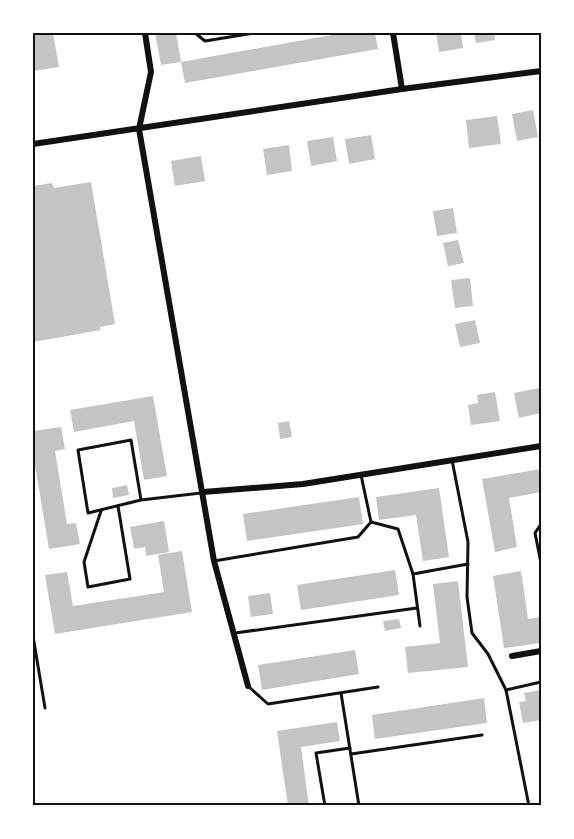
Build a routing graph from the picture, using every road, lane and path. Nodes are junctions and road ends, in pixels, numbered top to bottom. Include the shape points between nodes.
1 (145, 33) edge
2 (195, 33) edge
3 (254, 33) edge
4 (393, 33) edge
5 (541, 71) edge
6 (402, 89) junction
7 (139, 129) junction
8 (33, 144) edge
9 (541, 446) edge
10 (452, 460) junction
11 (361, 475) junction
12 (203, 492) junction
13 (141, 500) junction
14 (118, 506) junction
15 (101, 510) junction
16 (370, 522) junction
17 (541, 524) edge
18 (214, 561) junction
19 (541, 563) edge
20 (468, 564) junction
21 (413, 574) junction
22 (417, 608) junction
23 (420, 626) dead end
24 (234, 633) junction
25 (33, 636) edge
26 (541, 651) edge
27 (512, 656) dead end
28 (541, 682) edge
29 (248, 686) joint
30 (378, 687) dead end
31 (506, 690) junction
32 (341, 693) junction
33 (45, 708) dead end
34 (482, 735) dead end
35 (350, 748) junction
36 (351, 754) junction
37 (325, 806) edge
38 (359, 806) edge
39 (529, 806) edge

1 - 7 street via 151,72
2 - 3 lane via 205,41
4 - 6 street
5 - 6 street
6 - 7 street
7 - 8 street
7 - 12 street
9 - 10 street
10 - 11 street
10 - 20 lane via 468,542
11 - 12 street
11 - 16 lane
12 - 13 lane
12 - 18 street
13 - 14 lane
13 - 15 lane via 131,440 78,450 88,513
14 - 15 lane
14 - 15 lane via 130,579 88,587 84,562
16 - 18 lane via 358,537
16 - 21 lane via 398,529
17 - 19 lane via 535,533
18 - 24 street
20 - 21 lane
20 - 31 lane via 472,633
21 - 22 lane
22 - 23 lane
22 - 24 lane
24 - 29 street
25 - 33 lane
26 - 27 street
28 - 31 lane
29 - 32 lane via 268,704
30 - 32 lane
31 - 39 lane
32 - 35 lane
34 - 36 lane
35 - 36 lane
35 - 37 lane via 316,753
36 - 38 lane

